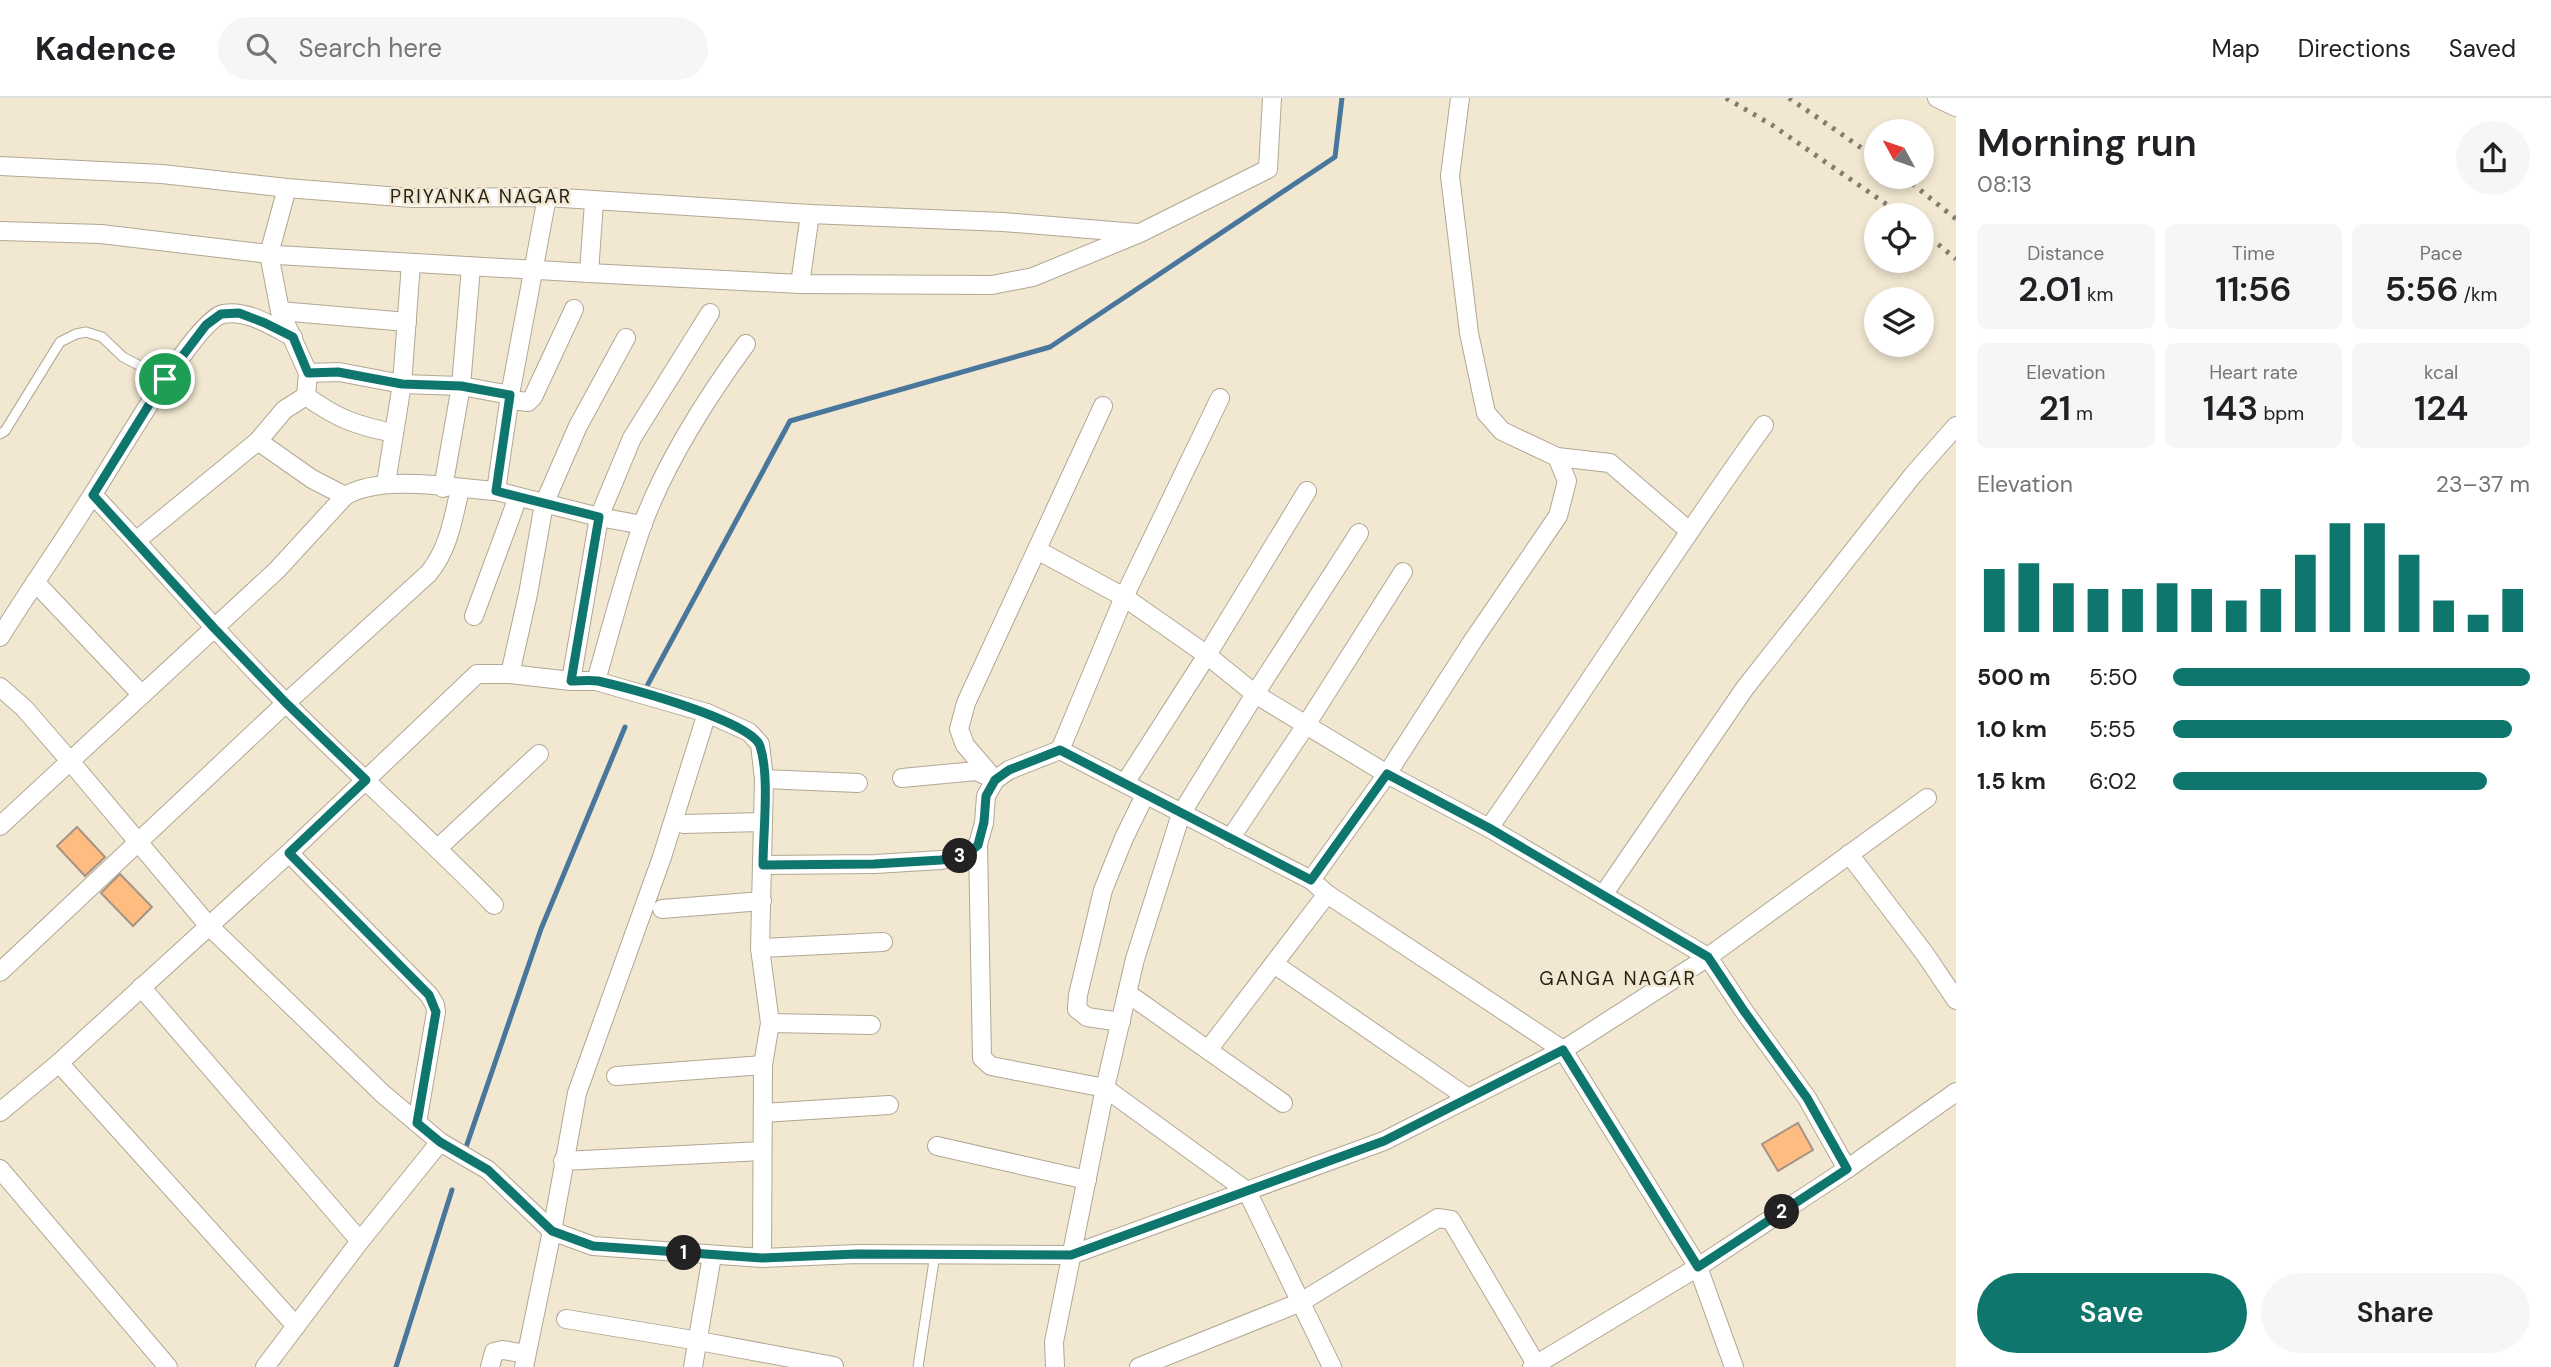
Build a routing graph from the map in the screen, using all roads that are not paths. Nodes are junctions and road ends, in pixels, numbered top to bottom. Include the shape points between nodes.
1 (1272, 98) edge
2 (1460, 98) edge
3 (0, 166) edge
4 (287, 188) junction
5 (547, 197) junction
6 (594, 202) junction
7 (810, 214) junction
8 (0, 231) edge
9 (1140, 233) junction
10 (269, 254) junction
11 (411, 263) junction
12 (471, 267) junction
13 (535, 269) junction
14 (589, 273) junction
15 (800, 284) junction
16 (575, 309) dead end
17 (280, 310) junction
18 (710, 313) dead end
19 (407, 322) junction
20 (293, 337) junction
21 (626, 338) dead end
22 (746, 344) dead end
23 (308, 373) junction
24 (165, 379) junction
25 (402, 384) junction
26 (461, 386) junction
27 (306, 396) junction
28 (510, 397) junction
29 (1220, 398) dead end
30 (1103, 406) dead end
31 (1764, 425) dead end
32 (1956, 426) edge
33 (394, 433) junction
34 (0, 434) edge
35 (258, 441) junction
36 (1558, 457) junction
37 (386, 483) junction
38 (452, 488) junction
39 (496, 491) junction
40 (1307, 491) dead end
41 (93, 495) junction
42 (345, 496) junction
43 (518, 497) junction
44 (544, 504) junction
45 (599, 517) junction
46 (643, 525) junction
47 (1688, 530) junction
48 (1359, 533) dead end
49 (136, 541) junction
50 (1037, 550) junction
51 (1403, 572) dead end
52 (35, 582) junction
53 (1124, 597) junction
54 (474, 616) dead end
55 (214, 628) junction
56 (0, 637) edge
57 (1207, 654) junction
58 (510, 674) junction
59 (571, 681) junction
60 (596, 681) junction
61 (0, 687) edge
62 (1255, 694) junction
63 (142, 695) junction
64 (286, 703) junction
65 (708, 713) junction
66 (1306, 725) junction
67 (1060, 750) junction
68 (539, 754) dead end
69 (71, 761) junction
70 (1387, 774) junction
71 (902, 778) dead end
72 (764, 779) junction
73 (366, 780) junction
74 (995, 780) junction
75 (858, 783) dead end
76 (1125, 783) junction
77 (1145, 795) junction
78 (1927, 797) dead end
79 (1181, 814) junction
80 (762, 822) junction
81 (683, 824) dead end
82 (0, 826) edge
83 (1489, 828) junction
84 (1230, 839) junction
85 (138, 842) junction
86 (978, 845) junction
87 (438, 848) junction
88 (289, 853) junction
89 (1849, 855) junction
90 (763, 865) junction
91 (1311, 880) junction
92 (1327, 894) junction
93 (1603, 895) junction
94 (762, 901) junction
95 (494, 905) dead end
96 (662, 909) dead end
97 (208, 925) junction
98 (883, 943) dead end
99 (760, 948) junction
100 (1708, 957) junction
101 (1274, 964) junction
102 (0, 972) edge
103 (141, 987) junction
104 (1127, 993) junction
105 (1956, 1000) edge
106 (1121, 1022) junction
107 (770, 1023) junction
108 (871, 1025) dead end
109 (1208, 1050) junction
110 (1563, 1050) junction
111 (59, 1063) junction
112 (763, 1065) junction
113 (616, 1076) dead end
114 (1105, 1088) junction
115 (1956, 1092) edge
116 (1468, 1098) junction
117 (1283, 1103) dead end
118 (889, 1105) dead end
119 (0, 1112) edge
120 (763, 1113) junction
121 (417, 1123) junction
122 (440, 1142) junction
123 (937, 1146) dead end
124 (762, 1151) junction
125 (563, 1161) junction
126 (0, 1169) edge
127 (1847, 1169) junction
128 (1087, 1180) junction
129 (1247, 1191) junction
130 (552, 1231) junction
131 (360, 1241) junction
132 (935, 1254) junction
133 (1071, 1255) junction
134 (712, 1256) junction
135 (762, 1258) junction
136 (1698, 1267) junction
137 (1301, 1302) junction
138 (566, 1319) dead end
139 (296, 1326) junction
140 (699, 1341) junction
141 (525, 1361) edge
142 (834, 1366) edge
143 (1143, 1366) edge
144 (1534, 1366) edge
145 (168, 1367) edge
146 (265, 1367) edge
147 (490, 1367) edge
148 (693, 1367) edge
149 (918, 1367) edge
150 (1055, 1367) edge
151 (1332, 1367) edge
152 (1734, 1367) edge

1 - 9 street via 1268,169
2 - 36 street via 1450,176 1469,333 1486,413 1502,431
3 - 4 street via 162,174
4 - 5 street via 412,198
4 - 10 street
5 - 6 street
5 - 13 street
6 - 7 street
6 - 14 street
7 - 9 street
7 - 15 street
8 - 10 street via 101,234
9 - 15 street via 1033,277 992,285
10 - 11 street
10 - 17 street
11 - 12 street
11 - 19 street
12 - 13 street
12 - 26 street
13 - 14 street
13 - 28 street
14 - 15 street
16 - 28 street via 533,397 528,402
17 - 19 street
17 - 20 street
18 - 45 street via 632,438
19 - 25 street
20 - 23 street
20 - 24 street via 239,313 221,314 206,325
21 - 44 street via 578,426
22 - 46 street via 709,394
23 - 25 street via 338,372
23 - 27 street
24 - 34 lane via 123,357 102,337 76,334 60,342
24 - 41 street
25 - 26 street
25 - 33 street
26 - 28 street
26 - 38 street
27 - 33 street via 358,426
27 - 35 street via 284,410
28 - 39 street
29 - 53 street
30 - 50 street
31 - 47 street
32 - 93 street via 1745,688
33 - 37 street
35 - 42 street
35 - 49 street
36 - 47 street via 1610,463
36 - 70 street via 1567,481 1558,516
37 - 38 street
37 - 42 street
38 - 39 street
38 - 64 street via 449,536 442,558
39 - 43 street
40 - 57 street
41 - 49 street
41 - 52 street
42 - 55 street via 277,570
43 - 44 street
43 - 54 street
44 - 45 street
44 - 58 street
45 - 46 street
45 - 59 street
46 - 60 street
47 - 83 street
48 - 62 street
49 - 55 street
50 - 53 street
50 - 74 street via 958,729 965,746
51 - 66 street
52 - 56 street
52 - 63 street
53 - 57 street
53 - 67 street
55 - 63 street
55 - 64 street
57 - 62 street
57 - 76 street
58 - 59 street
58 - 73 street via 477,674
59 - 60 street
60 - 65 street
61 - 69 street
62 - 66 street
62 - 79 street
63 - 69 street
64 - 73 street
64 - 85 street
65 - 72 street via 755,738 760,744
65 - 125 street via 577,1093
66 - 70 street
66 - 84 street
67 - 74 street
67 - 76 street
68 - 87 street
69 - 82 street
69 - 85 street
70 - 83 street
70 - 91 street
71 - 74 street via 976,771
72 - 75 street
72 - 80 street
73 - 87 street
73 - 88 street
74 - 86 street via 986,796
76 - 77 street
77 - 79 street
77 - 106 street via 1103,890 1078,995 1077,1009 1087,1017
78 - 89 street
79 - 84 street
79 - 104 street
80 - 81 street
80 - 90 street
83 - 93 street
84 - 91 street
85 - 97 street
85 - 102 street
86 - 90 street via 967,855 941,860
86 - 114 street via 982,1058 991,1066
87 - 95 street
88 - 97 street
88 - 121 street via 435,1005
89 - 100 street
89 - 105 street
90 - 94 street
91 - 92 street
92 - 101 street
92 - 110 street
93 - 100 street
94 - 96 street
94 - 99 street
97 - 103 street
97 - 121 street
98 - 99 street
99 - 107 street
100 - 110 street
100 - 127 street via 1807,1098
101 - 109 street
101 - 116 street
103 - 111 street
103 - 131 street
104 - 106 street
104 - 109 street
106 - 114 street
107 - 108 street
107 - 112 street
109 - 117 street
110 - 116 street
110 - 136 street
111 - 119 street
111 - 139 street
112 - 113 street
112 - 120 street
114 - 128 street
114 - 129 street
115 - 127 street
116 - 129 street via 1384,1141
118 - 120 street
120 - 124 street
121 - 122 street
122 - 130 street via 488,1170
122 - 131 street
123 - 128 street
124 - 125 street
124 - 135 street
125 - 130 street
126 - 145 street
127 - 136 street
128 - 133 street
129 - 133 street
129 - 137 street
130 - 134 street via 593,1246
130 - 141 street
131 - 139 street
132 - 133 street
132 - 135 street
132 - 149 lane
133 - 150 street via 1054,1342
134 - 135 street
134 - 140 street
136 - 144 street
136 - 152 street
137 - 143 street
137 - 144 street via 1438,1218 1451,1220
137 - 151 street
138 - 140 street
139 - 146 street
140 - 142 street
140 - 148 street
141 - 147 street via 503,1350 494,1352

